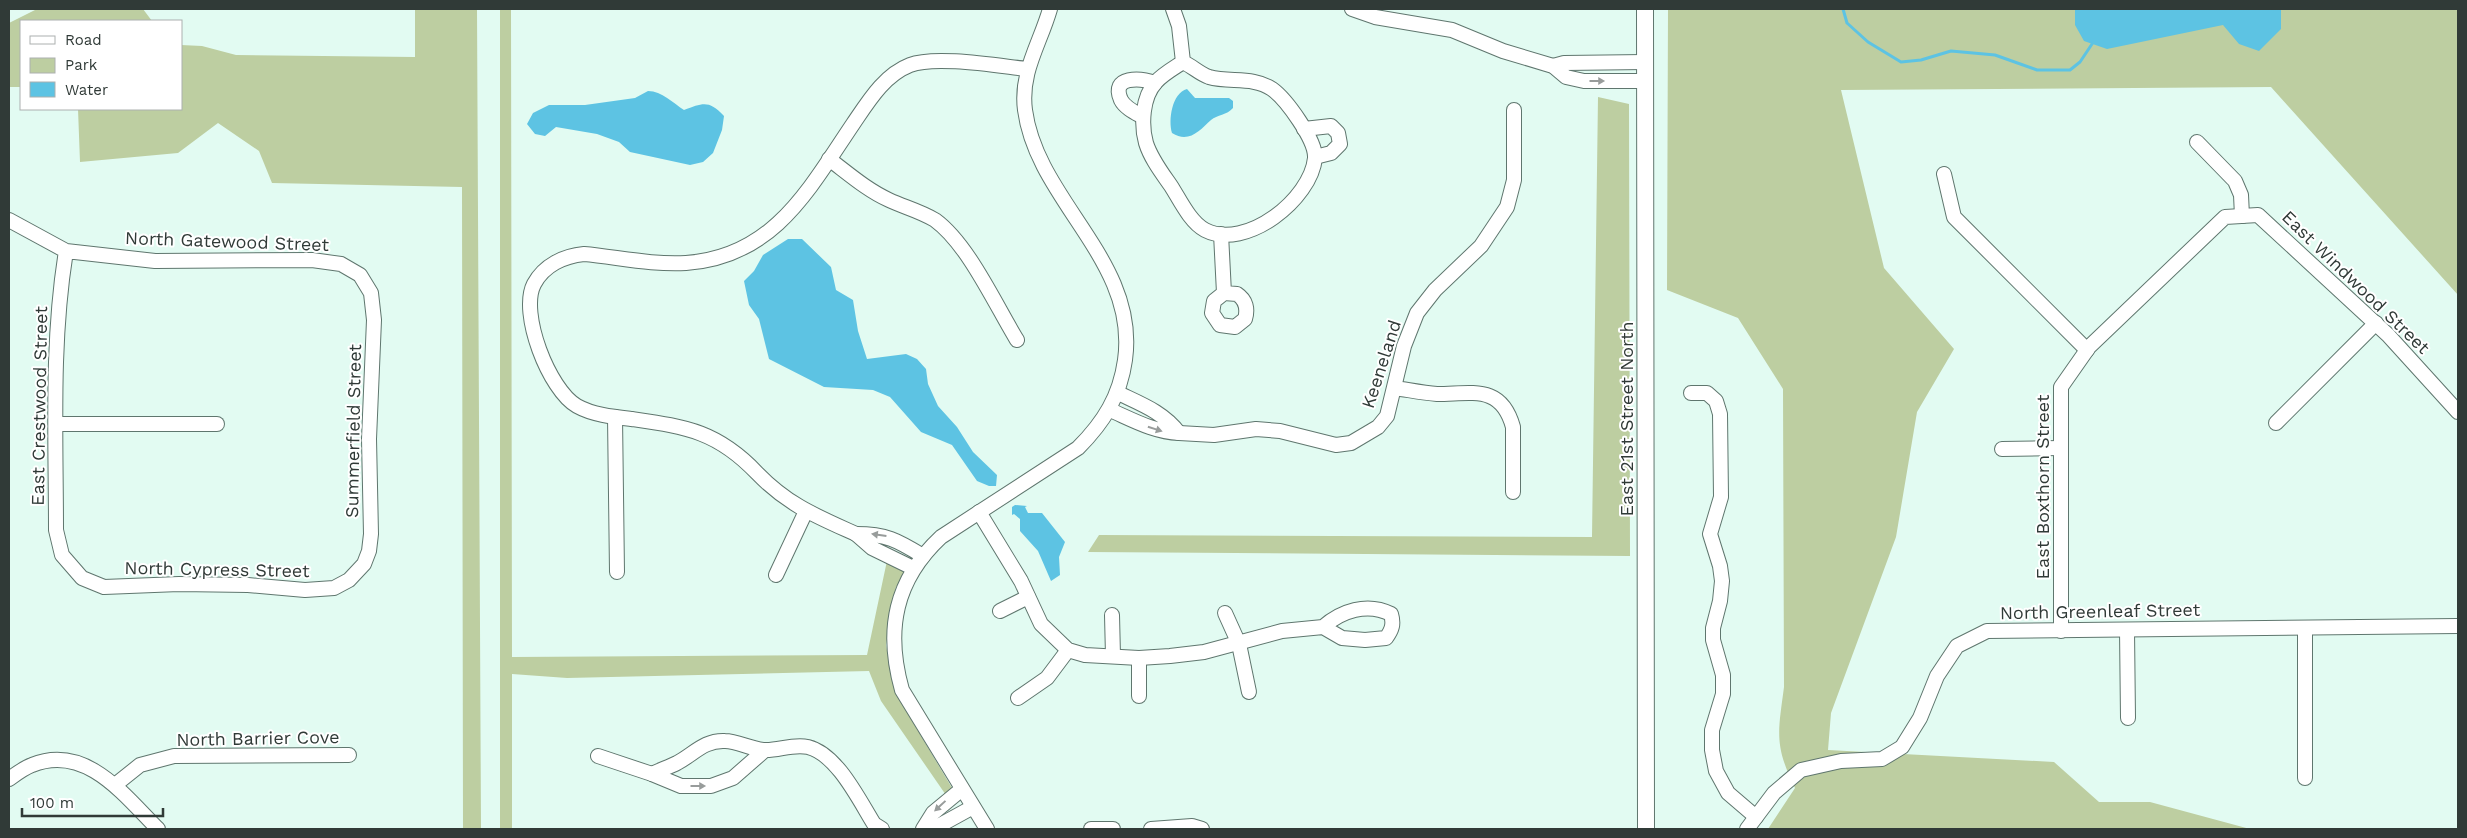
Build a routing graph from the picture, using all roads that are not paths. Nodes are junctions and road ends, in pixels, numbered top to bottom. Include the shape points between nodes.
1 (1050, 9) edge
2 (1173, 9) edge
3 (1182, 9) edge
4 (1352, 9) edge
5 (1645, 9) edge
6 (1179, 26) junction
7 (1183, 62) junction
8 (1645, 62) junction
9 (1553, 66) junction
10 (1027, 69) junction
11 (1645, 81) junction
12 (1155, 83) junction
13 (1514, 110) dead end
14 (1143, 117) junction
15 (1304, 129) junction
16 (2197, 142) dead end
17 (1315, 157) junction
18 (829, 159) junction
19 (1944, 174) dead end
20 (2242, 216) junction
21 (9, 220) edge
22 (1221, 234) junction
23 (66, 251) junction
24 (360, 275) joint
25 (1224, 293) dead end
26 (2376, 323) junction
27 (1016, 340) dead end
28 (2086, 350) junction
29 (1395, 388) junction
30 (1118, 393) junction
31 (1691, 393) dead end
32 (1110, 410) junction
33 (2458, 412) edge
34 (615, 417) junction
35 (2276, 423) dead end
36 (56, 424) junction
37 (217, 424) dead end
38 (1179, 433) junction
39 (2060, 448) junction
40 (2002, 449) dead end
41 (1514, 492) dead end
42 (806, 511) junction
43 (980, 512) junction
44 (856, 534) junction
45 (923, 556) junction
46 (66, 560) joint
47 (913, 568) junction
48 (617, 572) dead end
49 (776, 576) dead end
50 (346, 582) joint
51 (1028, 597) junction
52 (1000, 611) dead end
53 (1225, 613) dead end
54 (1112, 615) dead end
55 (2458, 626) edge
56 (1323, 627) dead end
57 (2305, 628) junction
58 (2127, 630) junction
59 (2061, 631) junction
60 (1239, 644) junction
61 (1068, 650) junction
62 (1113, 656) junction
63 (1139, 658) junction
64 (1249, 692) dead end
65 (1139, 696) dead end
66 (1018, 698) dead end
67 (2128, 718) dead end
68 (765, 750) junction
69 (349, 755) dead end
70 (598, 756) dead end
71 (652, 774) junction
72 (9, 778) edge
73 (2305, 778) dead end
74 (115, 785) junction
75 (962, 789) junction
76 (973, 807) junction
77 (1756, 817) junction
78 (158, 829) edge
79 (882, 829) edge
80 (923, 829) edge
81 (934, 829) edge
82 (987, 829) edge
83 (1091, 829) edge
84 (1113, 829) edge
85 (1151, 829) edge
86 (1202, 829) edge
87 (1646, 829) edge
88 (1747, 829) edge

1 - 10 street
2 - 6 street
3 - 6 street
4 - 9 street via 1375,17 1452,30 1503,51
5 - 8 main road, East 21st Street North
6 - 7 street
7 - 12 street
7 - 15 street via 1208,76 1250,80 1272,89 1294,112
8 - 9 street
8 - 11 main road, East 21st Street North
9 -> 11 street via 1566,77 1584,81
10 - 18 street via 967,63 911,64 895,72 880,88
10 - 30 street via 1025,110 1037,152 1111,275 1119,298 1127,347
11 - 87 main road, East 21st Street North
12 - 14 street
12 - 14 street via 1129,79 1120,90 1121,100
13 - 29 street, Keeneland via 1514,180 1507,207 1481,246 1435,290 1418,313 1404,346
14 - 22 street via 1147,144 1179,199 1204,230
15 - 17 street
15 - 17 street via 1331,126 1338,133 1340,144 1331,153
16 - 20 street via 2235,182 2241,195
17 - 22 street via 1310,178 1300,195 1288,206 1250,231
18 - 27 street via 870,190 917,210 953,237
18 - 34 street via 803,198 775,228 737,252 686,263 568,255 555,262 538,279 529,302 530,318 533,336 555,381 576,406
19 - 28 street via 1954,217
20 - 26 street, East Windwood Street via 2258,215
20 - 28 street, East Boxthorn Street via 2225,217
21 - 23 street, North Gatewood Street
22 - 25 street
23 - 24 street, North Gatewood Street via 154,261 312,260 341,264
23 - 36 street, East Crestwood Street via 55,351
24 - 50 street, Summerfield Street via 371,293 374,320 369,439 371,534 364,564
26 - 33 street, East Windwood Street
26 - 35 street
28 - 39 street, East Boxthorn Street via 2060,387
29 - 38 street, Keeneland via 1387,416 1367,436 1352,443 1336,445 1280,431 1256,429 1214,435
29 - 41 street via 1436,394 1476,392 1499,401 1513,427
30 - 32 street
30 - 38 street via 1156,411
31 - 77 street via 1707,393 1716,401 1720,414 1721,497 1710,534 1722,581 1713,640 1724,675 1723,694 1712,730 1712,750 1716,771 1728,793
32 -> 38 street, Keeneland via 1147,427
32 - 43 street via 1078,448
34 - 42 street via 703,433 728,446 773,489
34 - 48 street
36 - 37 street
36 - 46 street, East Crestwood Street via 56,530
39 - 40 street
39 - 59 street, East Boxthorn Street
42 - 44 street
42 - 49 street
43 - 45 street via 941,537
43 - 51 street
45 -> 44 street via 887,536
44 - 47 street via 872,548
45 - 47 street
46 - 50 street, North Cypress Street via 82,578 104,586 248,585 305,590 334,588
47 - 75 street via 897,610 895,664 902,690
51 - 52 street
51 - 61 street via 1041,624
53 - 60 street
54 - 62 street
55 - 57 street, North Greenleaf Street
56 - 60 street via 1282,631
57 - 58 street, North Greenleaf Street
57 - 73 street
58 - 59 street, North Greenleaf Street
58 - 67 street
59 - 77 street, North Greenleaf Street via 1987,632 1957,646 1937,676 1920,718 1902,747 1882,758 1841,761 1801,770 1774,793
60 - 63 street via 1204,652
60 - 64 street
61 - 62 street via 1086,655
61 - 66 street via 1047,678
62 - 63 street
63 - 65 street
68 - 71 street via 726,740 712,741
71 -> 68 street via 681,786 711,786 733,778
68 - 79 street via 790,746 808,747 822,753 834,763 874,824
69 - 74 street, North Barrier Cove via 174,756 140,765
70 - 71 street
72 - 74 street via 33,765 60,759 87,765
74 - 78 street
75 - 76 street
75 -> 80 street via 933,813
76 - 81 street
76 - 82 street
77 - 88 street, North Greenleaf Street
83 - 84 street
85 - 86 street via 1192,826

